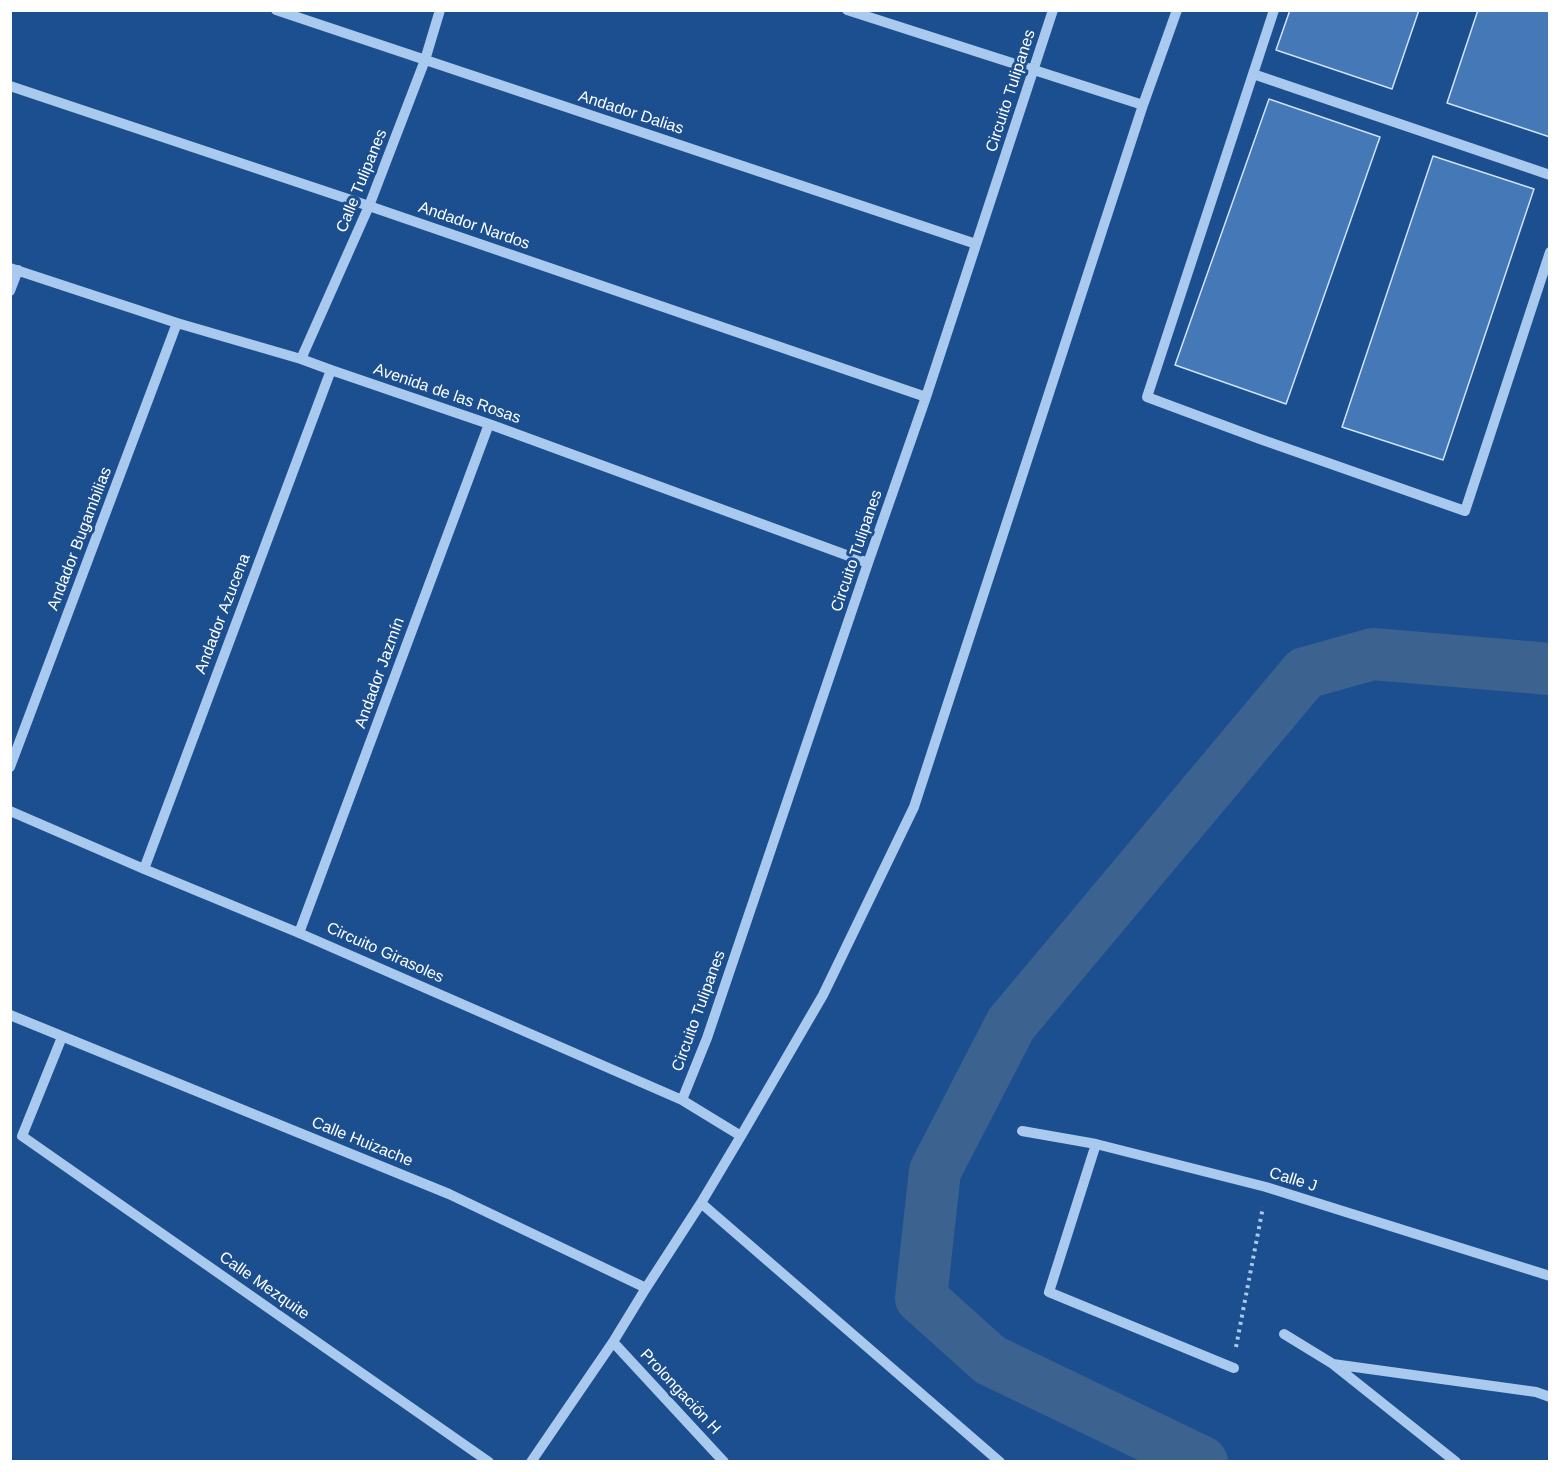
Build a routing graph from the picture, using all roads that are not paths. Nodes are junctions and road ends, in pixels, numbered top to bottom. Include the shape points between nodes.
1 (276, 10) edge
2 (440, 10) edge
3 (847, 10) edge
4 (1053, 10) edge
5 (1177, 10) edge
6 (1274, 10) edge
7 (424, 60) junction
8 (1034, 71) junction
9 (1253, 74) junction
10 (10, 87) edge
11 (1143, 105) junction
12 (1550, 175) edge
13 (369, 206) junction
14 (976, 244) junction
15 (1550, 252) edge
16 (14, 269) edge
17 (10, 291) edge
18 (177, 323) junction
19 (301, 359) junction
20 (331, 370) junction
21 (927, 397) junction
22 (489, 424) junction
23 (868, 563) junction
24 (10, 767) edge
25 (10, 811) edge
26 (144, 868) junction
27 (299, 933) junction
28 (10, 1015) edge
29 (62, 1037) junction
30 (682, 1100) junction
31 (1022, 1131) dead end
32 (741, 1136) junction
33 (1096, 1144) junction
34 (701, 1203) junction
35 (1550, 1276) edge
36 (646, 1288) junction
37 (1284, 1334) dead end
38 (613, 1342) junction
39 (1333, 1364) junction
40 (1234, 1368) road end
41 (1550, 1397) edge
42 (489, 1461) edge
43 (531, 1461) edge
44 (724, 1461) edge
45 (1000, 1461) edge
46 (1456, 1461) edge

1 - 7 street, Andador Dalias
2 - 7 street, Calle Tulipanes
3 - 8 street
4 - 8 street, Circuito Tulipanes
5 - 11 street
6 - 9 street
7 - 13 street, Calle Tulipanes
7 - 14 street, Andador Dalias
8 - 11 street
8 - 14 street, Circuito Tulipanes
9 - 12 street
9 - 15 street via 1147,397 1465,511
10 - 13 street, Andador Nardos
11 - 32 street via 914,807 823,995
13 - 19 street, Calle Tulipanes
13 - 21 street, Andador Nardos
14 - 21 street, Circuito Tulipanes
16 - 17 street
16 - 18 street, Avenida de las Rosas
18 - 19 street, Avenida de las Rosas
18 - 24 street, Andador Bugambilias
19 - 20 street, Avenida de las Rosas
20 - 22 street, Avenida de las Rosas
20 - 26 street, Andador Azucena
21 - 23 street, Circuito Tulipanes
22 - 23 street, Avenida de las Rosas
22 - 27 street, Andador Jazmín
23 - 30 street, Circuito Tulipanes via 707,1038
25 - 26 street, Circuito Girasoles
26 - 27 street, Circuito Girasoles
27 - 30 street, Circuito Girasoles
28 - 29 street, Calle Huizache
29 - 36 street, Calle Huizache via 449,1194
29 - 42 street, Calle Mezquite via 22,1136
30 - 32 street, Circuito Girasoles
31 - 33 street, Calle J
32 - 34 street
33 - 35 street, Calle J via 1266,1187
33 - 40 street via 1049,1292
34 - 36 street
34 - 45 street
36 - 38 street
37 - 39 street
38 - 43 street
38 - 44 street, Prolongación H
39 - 41 street
39 - 46 street

